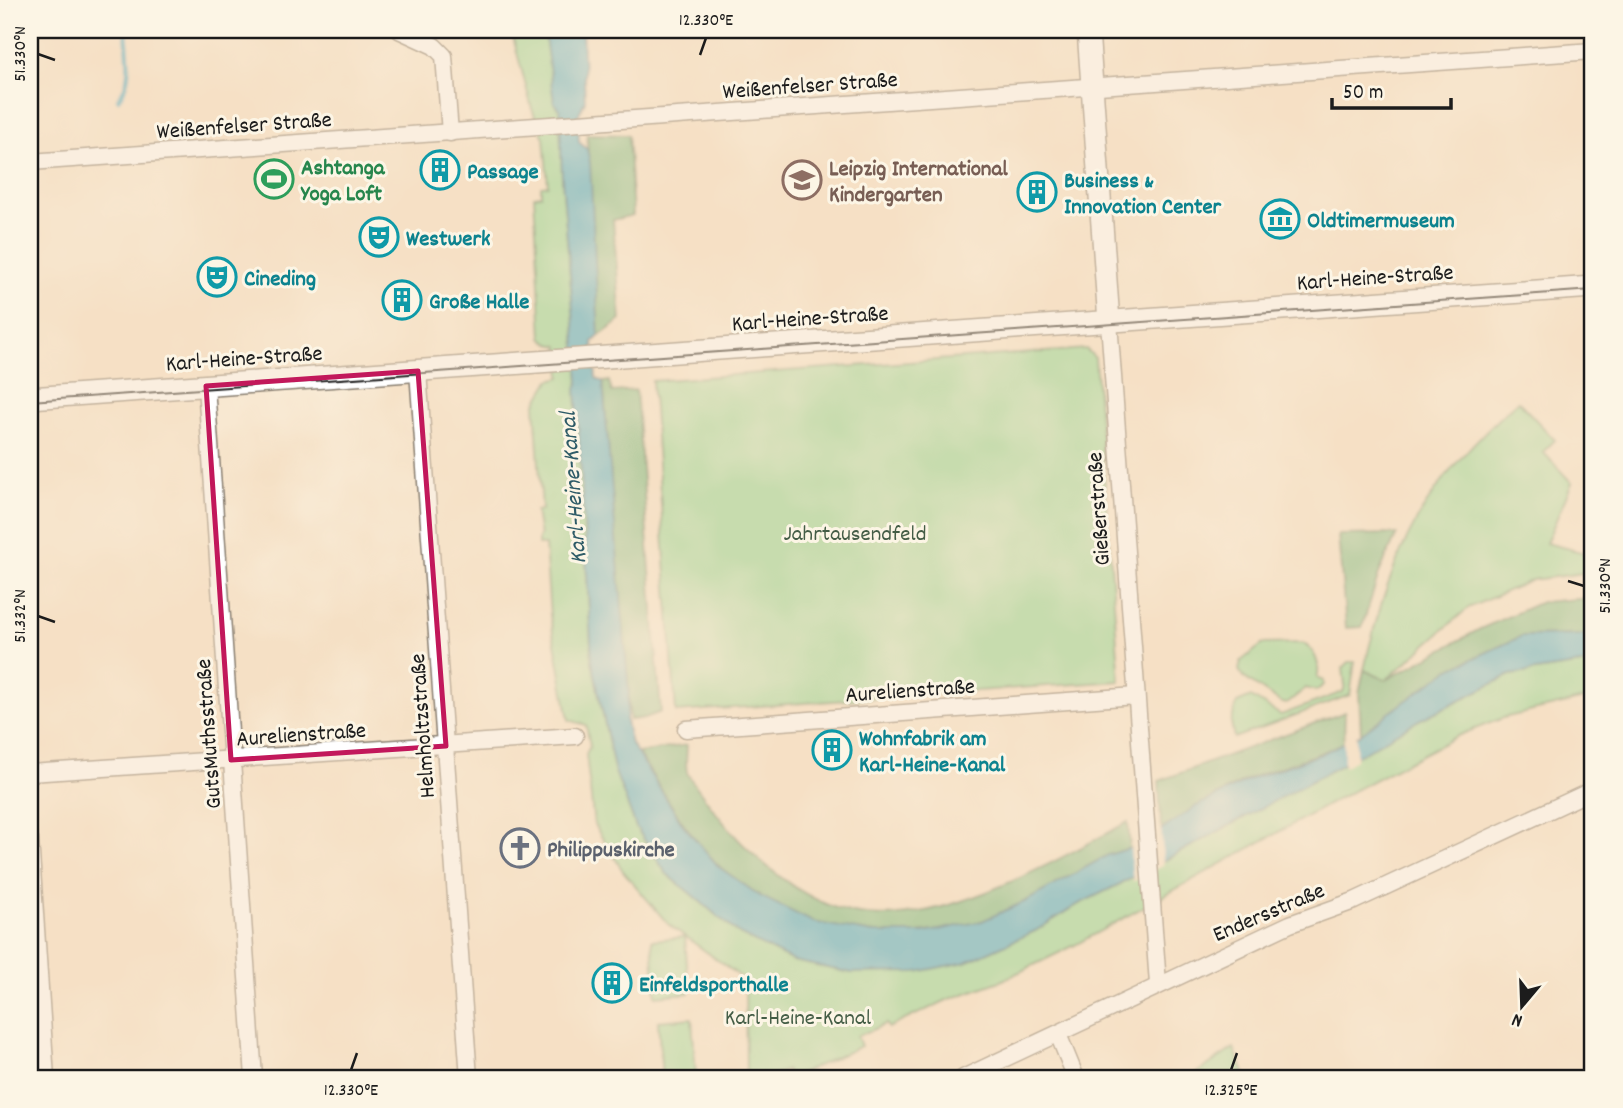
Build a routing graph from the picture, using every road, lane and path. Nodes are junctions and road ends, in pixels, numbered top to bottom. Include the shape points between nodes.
1 (399, 30) edge
2 (1088, 30) edge
3 (1593, 51) edge
4 (1092, 87) junction
5 (450, 133) junction
6 (30, 162) edge
7 (1593, 287) edge
8 (1109, 322) junction
9 (418, 371) junction
10 (206, 386) junction
11 (30, 398) edge
12 (1136, 696) junction
13 (686, 729) dead end
14 (575, 736) dead end
15 (446, 746) junction
16 (231, 760) junction
17 (30, 773) edge
18 (1593, 790) edge
19 (30, 839) edge
20 (1158, 984) junction
21 (1058, 1034) junction
22 (46, 1078) edge
23 (254, 1078) edge
24 (469, 1078) edge
25 (962, 1078) edge
26 (1076, 1078) edge

1 - 5 street via 434,46 444,56
2 - 4 street, Gießerstraße
3 - 4 street, Weißenfelser Straße
4 - 5 street, Weißenfelser Straße
4 - 8 street, Gießerstraße
5 - 6 street, Weißenfelser Straße
7 - 8 street, Karl-Heine-Straße
8 - 9 street, Karl-Heine-Straße
8 - 12 street, Gießerstraße
9 - 10 street, Karl-Heine-Straße
9 - 15 street, Helmholtzstraße
10 - 11 street, Karl-Heine-Straße
10 - 16 street, GutsMuthsstraße
12 - 13 street, Aurelienstraße
12 - 20 street, Gießerstraße
14 - 15 street, Aurelienstraße
15 - 16 street, Aurelienstraße
15 - 24 street, Helmholtzstraße
16 - 17 street, Aurelienstraße
16 - 23 street, GutsMuthsstraße
18 - 20 street, Endersstraße via 1354,901 1290,924
19 - 22 street
20 - 21 street, Endersstraße
21 - 25 street, Endersstraße
21 - 26 street

